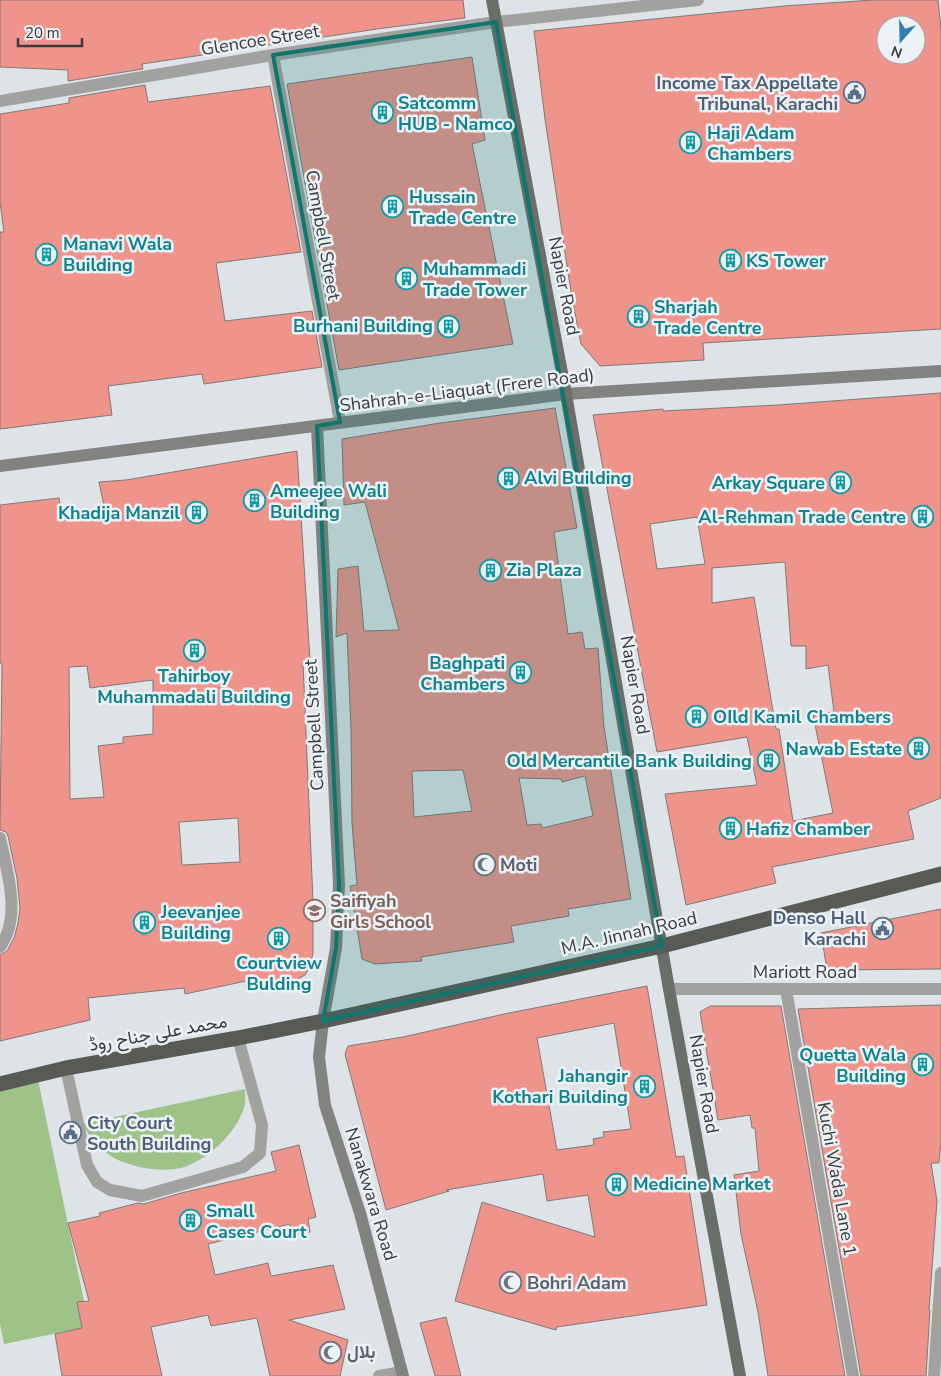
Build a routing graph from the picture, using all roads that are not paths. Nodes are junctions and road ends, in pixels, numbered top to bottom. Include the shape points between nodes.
1 (492, 0) edge
2 (698, 0) edge
3 (496, 22) junction
4 (273, 55) junction
5 (0, 101) edge
6 (941, 371) edge
7 (566, 394) junction
8 (340, 422) junction
9 (317, 426) junction
10 (0, 466) edge
11 (0, 838) edge
12 (941, 874) edge
13 (662, 946) junction
14 (0, 948) edge
15 (669, 989) junction
16 (786, 989) junction
17 (941, 989) edge
18 (323, 1020) junction
19 (238, 1038) junction
20 (66, 1068) junction
21 (0, 1084) edge
22 (941, 1273) edge
23 (402, 1374) edge
24 (379, 1376) edge
25 (740, 1376) edge
26 (853, 1376) edge
27 (934, 1376) edge

1 - 3 main road, Napier Road
2 - 3 street, Glencoe Street
3 - 4 street, Glencoe Street
3 - 7 main road, Napier Road
4 - 5 street, Glencoe Street
4 - 8 street, Campbell Street
6 - 7 street, Shahrah-e-Liaquat (Frere Road)
7 - 8 street, Shahrah-e-Liaquat (Frere Road)
7 - 13 main road, Napier Road
8 - 9 street, Shahrah-e-Liaquat (Frere Road)
9 - 10 street, Shahrah-e-Liaquat (Frere Road)
9 - 18 street, Campbell Street via 339,885 336,948
11 - 14 street via 11,901 7,933
12 - 13 highway, M.A. Jinnah Road
13 - 15 main road, Napier Road
13 - 18 highway, M.A. Jinnah Road
15 - 16 street, Mariott Road
15 - 25 main road, Napier Road
16 - 17 street, Mariott Road
16 - 26 street, Kuchi Wada Lane 1
18 - 19 highway, محمد علی جناح روڈ
18 - 23 street, Nanakwara Road via 319,1057 325,1105 360,1212
19 - 20 highway, محمد علی جناح روڈ
19 - 20 street via 262,1124 260,1154 243,1168 142,1196 110,1190 97,1182 87,1165
20 - 21 highway, محمد علی جناح روڈ
22 - 27 street
23 - 24 street

